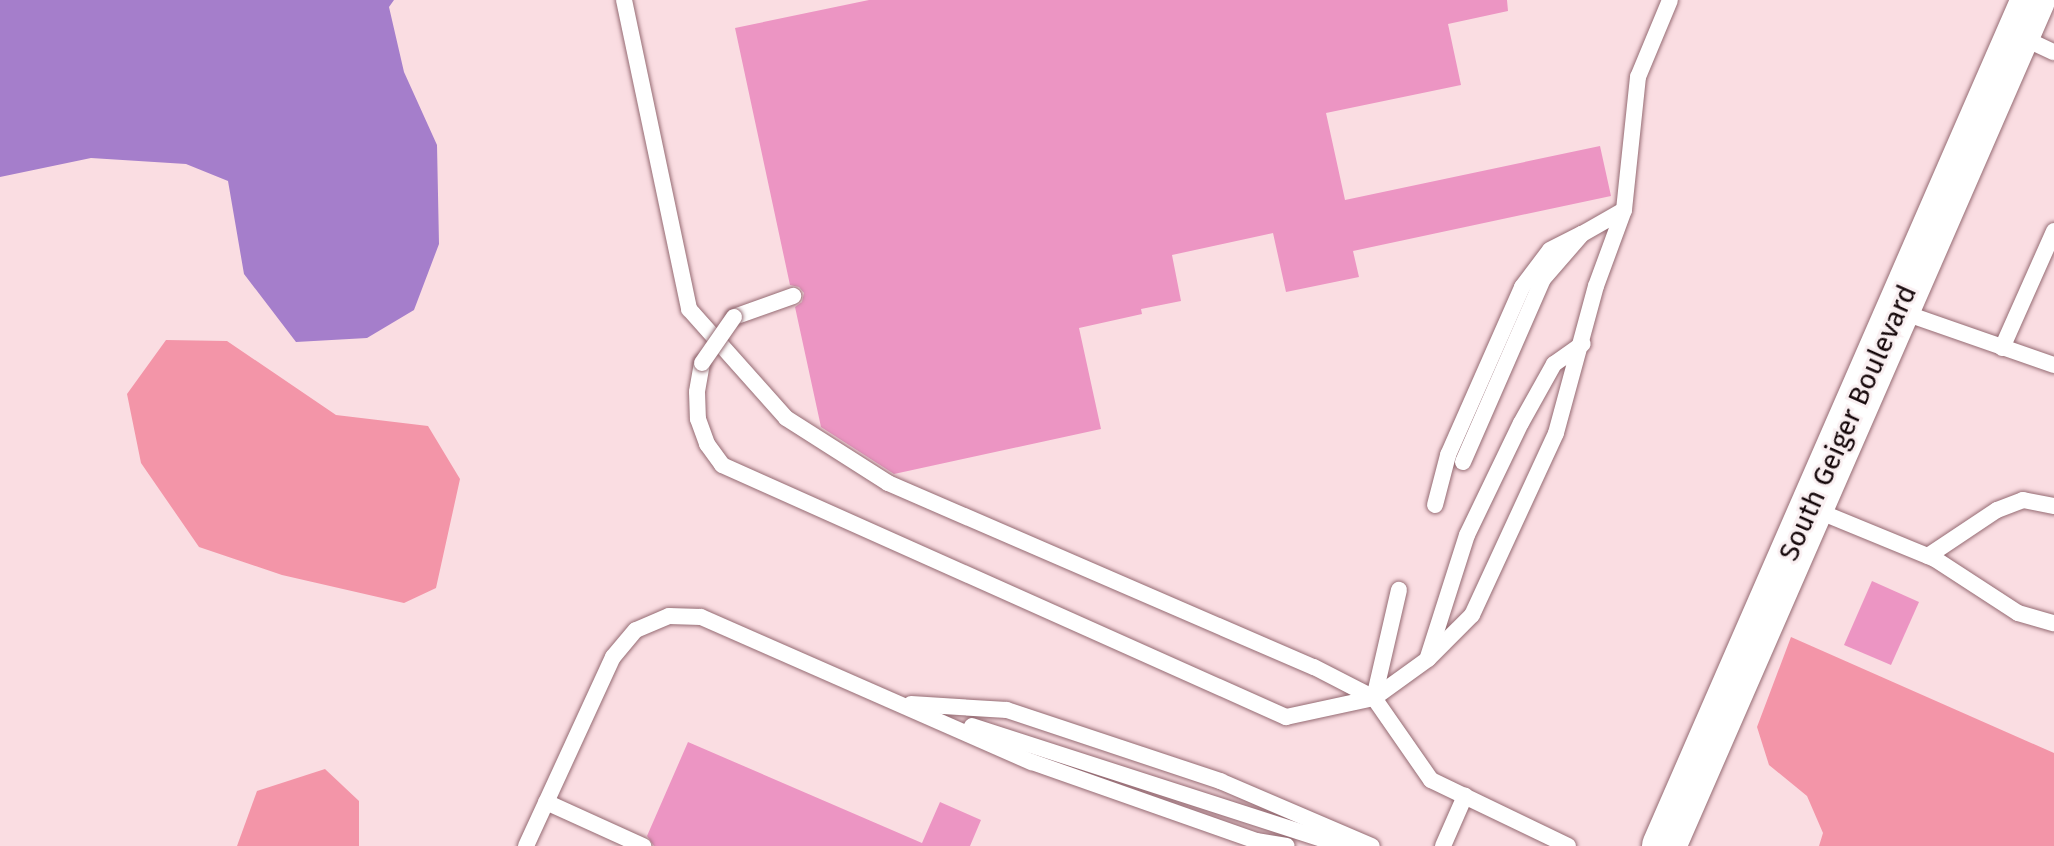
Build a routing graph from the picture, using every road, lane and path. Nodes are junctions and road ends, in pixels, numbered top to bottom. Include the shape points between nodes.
1 (624, 0) edge
2 (1670, 0) edge
3 (2035, 29) edge
4 (1624, 210) junction
5 (2054, 231) edge
6 (1582, 234) junction
7 (793, 296) dead end
8 (1897, 311) junction
9 (1583, 344) junction
10 (2002, 348) junction
11 (2054, 365) edge
12 (1463, 462) dead end
13 (1435, 505) dead end
14 (2054, 506) edge
15 (1811, 508) junction
16 (1928, 556) junction
17 (1399, 590) dead end
18 (2054, 623) edge
19 (1428, 659) junction
20 (1374, 698) junction
21 (897, 703) junction
22 (1465, 796) junction
23 (546, 802) junction
24 (526, 846) edge
25 (643, 846) edge
26 (1287, 846) edge
27 (1344, 846) edge
28 (1372, 846) edge
29 (1443, 846) edge
30 (1568, 846) edge
31 (1664, 846) edge

1 - 20 lane via 689,309 786,418 888,483 1314,667
2 - 4 lane via 1638,77
3 - 8 street, South Geiger Boulevard
4 - 6 lane
4 - 9 lane via 1596,286
5 - 10 lane
6 - 12 lane via 1543,279
6 - 13 lane via 1550,250 1522,287 1448,455
7 - 20 lane, bridge via 734,317 702,363 698,419 722,465 1286,717
8 - 10 lane
8 - 15 street, South Geiger Boulevard
9 - 19 lane via 1556,433 1472,615
9 - 19 lane via 1554,364 1521,423 1467,535
10 - 11 lane
14 - 16 lane via 2023,500 1997,510
15 - 16 lane
15 - 31 street, South Geiger Boulevard
16 - 18 lane via 2018,613
17 - 20 lane
19 - 20 lane
20 - 22 lane via 1431,780
21 - 23 lane via 701,617 669,616 636,630 613,657
21 - 26 lane via 1032,762 1256,841
21 - 27 lane
21 - 28 lane via 1007,710 1220,781
22 - 29 lane
22 - 30 lane
23 - 24 lane
23 - 25 lane

